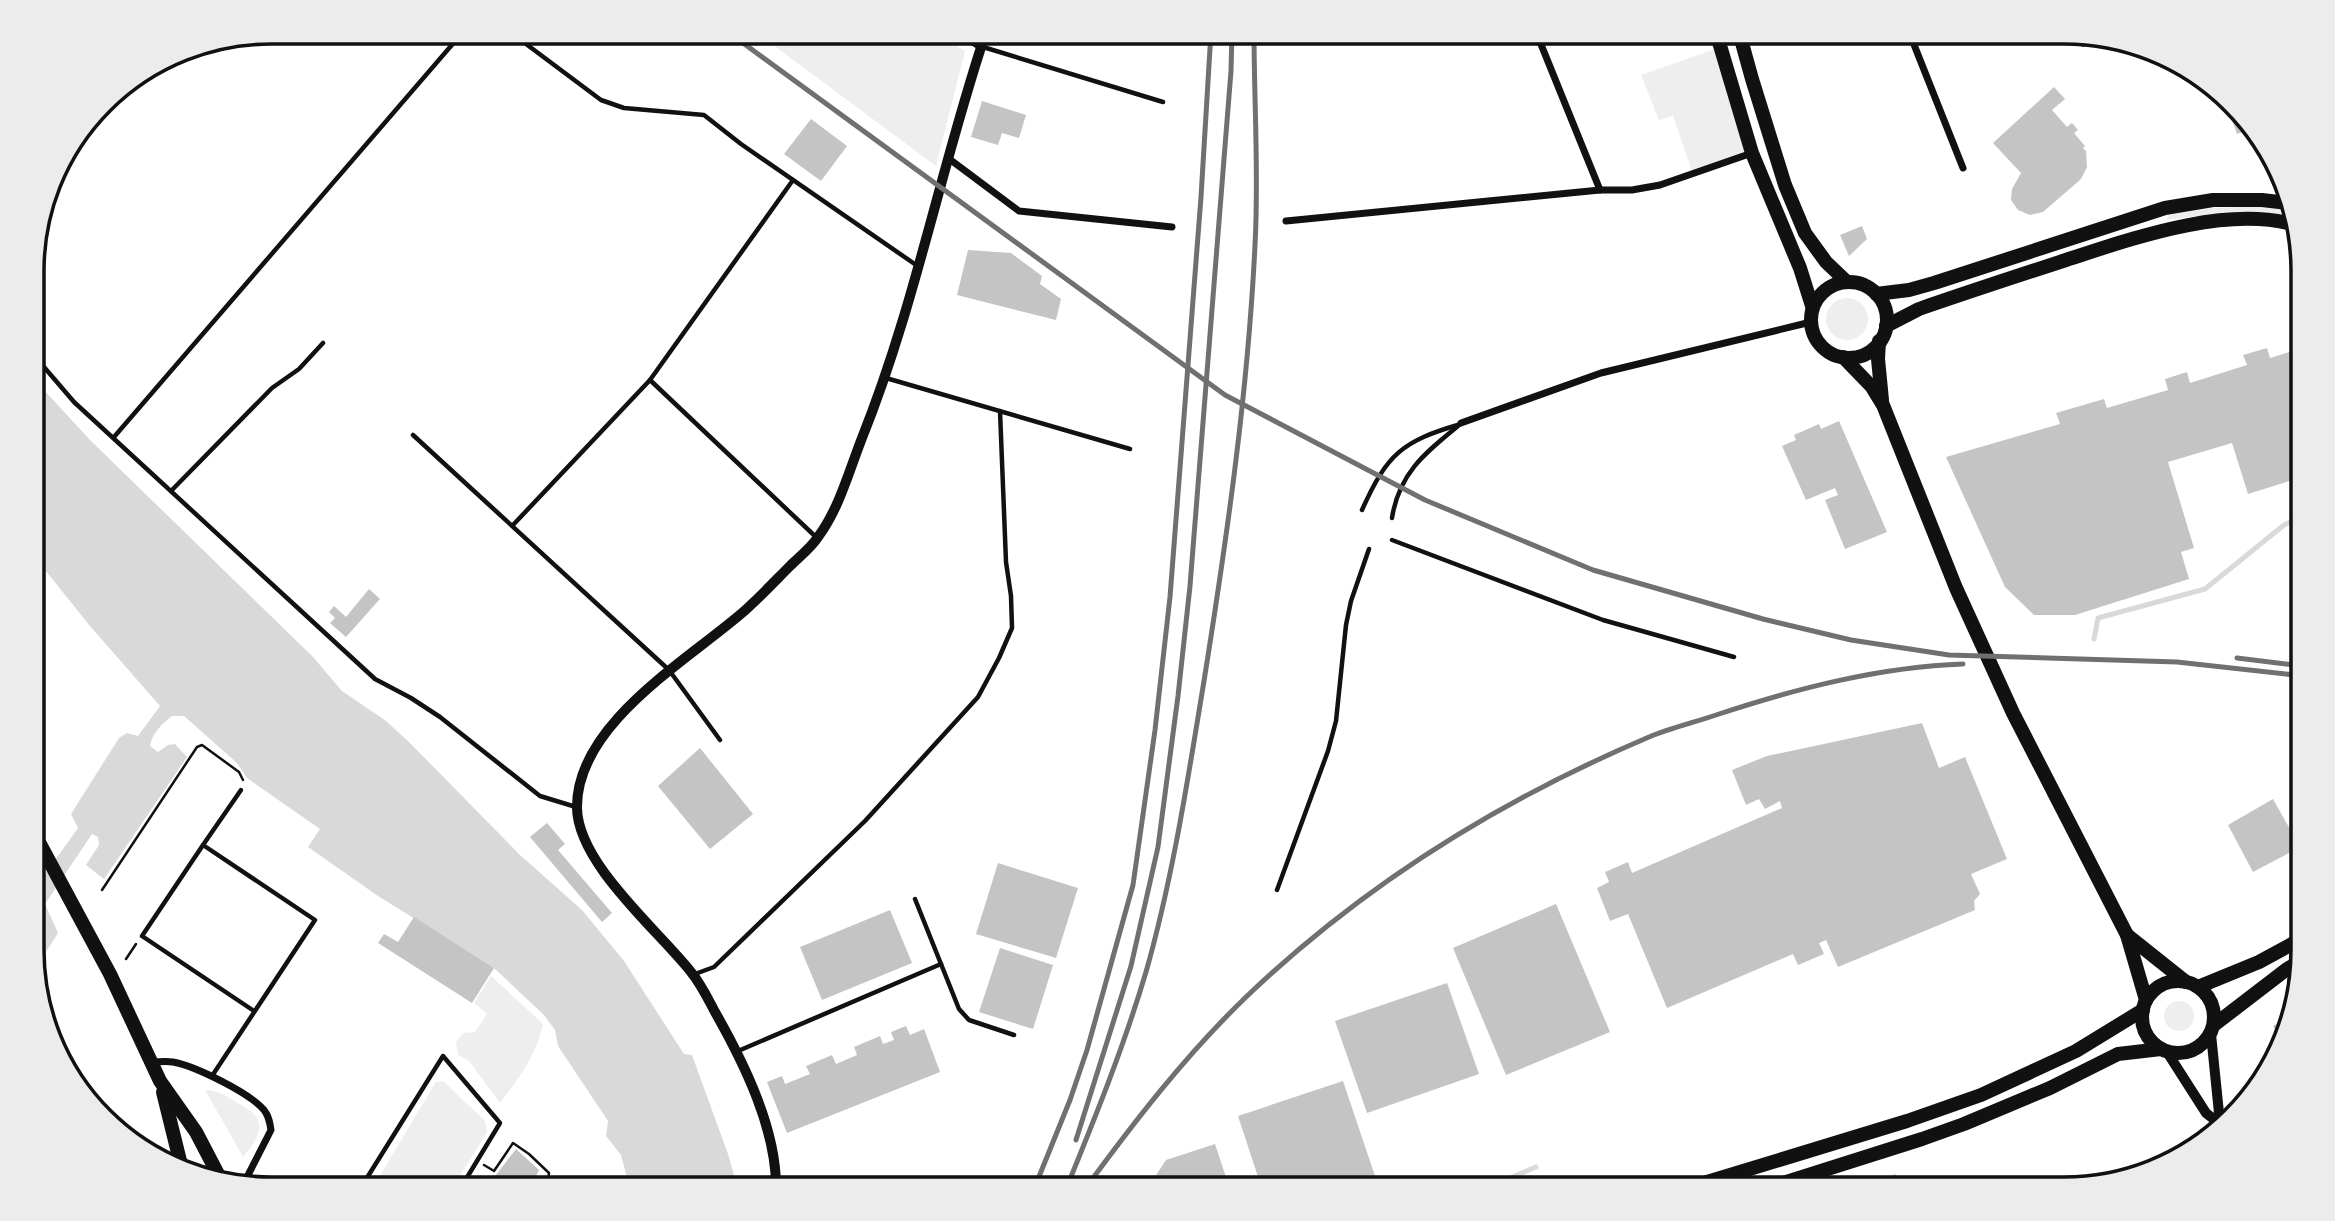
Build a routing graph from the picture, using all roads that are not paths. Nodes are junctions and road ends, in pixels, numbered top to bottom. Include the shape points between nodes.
1 (453, 44) edge
2 (526, 44) edge
3 (976, 44) edge
4 (982, 44) edge
5 (1541, 44) edge
6 (1720, 44) edge
7 (1743, 44) edge
8 (1914, 44) edge
9 (981, 47) junction
10 (1163, 102) dead end
11 (1752, 153) junction
12 (948, 158) junction
13 (1964, 168) dead end
14 (793, 180) junction
15 (1600, 190) junction
16 (2280, 202) edge
17 (1286, 221) dead end
18 (2286, 222) edge
19 (1172, 226) dead end
20 (919, 268) junction
21 (1847, 282) junction
22 (1876, 294) junction
23 (1812, 306) junction
24 (1811, 322) junction
25 (1886, 326) junction
26 (1879, 341) junction
27 (323, 343) dead end
28 (1843, 357) junction
29 (44, 367) edge
30 (886, 379) junction
31 (650, 380) junction
32 (1883, 405) junction
33 (1000, 411) junction
34 (1461, 423) junction
35 (413, 435) dead end
36 (114, 437) junction
37 (1130, 449) dead end
38 (172, 490) junction
39 (1362, 510) dead end
40 (1392, 518) dead end
41 (513, 526) junction
42 (818, 538) junction
43 (1392, 540) dead end
44 (1369, 549) dead end
45 (1734, 657) dead end
46 (669, 670) junction
47 (720, 740) dead end
48 (241, 790) dead end
49 (577, 807) junction
50 (203, 845) junction
51 (44, 850) edge
52 (1277, 890) dead end
53 (915, 899) dead end
54 (2127, 935) junction
55 (2291, 945) edge
56 (941, 964) junction
57 (2291, 967) edge
58 (694, 975) junction
59 (2192, 984) junction
60 (2144, 1005) junction
61 (254, 1011) junction
62 (2212, 1029) junction
63 (1013, 1035) dead end
64 (737, 1051) junction
65 (2164, 1051) junction
66 (150, 1062) junction
67 (212, 1076) junction
68 (160, 1082) junction
69 (2219, 1116) edge
70 (2215, 1120) edge
71 (176, 1150) junction
72 (174, 1156) edge
73 (178, 1157) edge
74 (216, 1170) edge
75 (248, 1176) edge
76 (367, 1177) edge
77 (468, 1177) edge
78 (774, 1177) edge
79 (1725, 1177) edge
80 (1801, 1177) edge

1 - 36 lane
2 - 14 lane via 601,100 624,108 704,115
3 - 9 street
4 - 9 street
5 - 15 street
6 - 11 main road
7 - 21 main road via 1785,185 1805,233
8 - 13 street
9 - 10 lane
9 - 12 street
11 - 15 street via 1660,185
11 - 23 main road
12 - 19 street via 1018,212
12 - 20 street
14 - 20 lane
14 - 31 lane
15 - 17 street
16 - 22 main road via 2213,201 2165,208 1934,283
18 - 25 main road via 2247,219 2141,235 1919,309
20 - 30 street
21 - 22 main road via 1861,284
21 - 23 main road via 1827,289
22 - 25 main road via 1886,314
23 - 24 main road
24 - 28 main road via 1821,345
24 - 34 street via 1601,373
25 - 26 main road
26 - 28 main road via 1863,355
26 - 32 main road
27 - 38 lane
28 - 32 main road
29 - 36 lane via 74,402
30 - 33 lane
30 - 42 street
31 - 41 lane
31 - 42 lane
32 - 54 main road via 1956,588 2013,713
33 - 37 lane
33 - 58 lane via 1012,628 978,697 865,821 715,967
34 - 39 lane via 1400,449 1373,485
34 - 40 lane via 1412,468 1395,499
35 - 41 lane
36 - 38 lane
38 - 49 lane via 375,679 440,717 540,796
41 - 46 lane
42 - 46 street via 742,613
43 - 45 lane via 1603,620
44 - 52 lane via 1346,625 1334,731
46 - 47 lane
46 - 49 street via 611,725 592,752 581,779
48 - 50 lane
49 - 58 street via 579,827 593,857
50 - 61 lane via 142,936
50 - 61 lane via 315,920
51 - 66 main road via 110,974
53 - 56 lane
54 - 59 main road
54 - 60 main road
55 - 59 main road via 2259,962
56 - 63 lane via 959,1009 969,1020
56 - 64 lane
57 - 62 main road
58 - 64 street
59 - 60 main road via 2168,983
59 - 62 main road via 2212,1003
60 - 65 main road via 2145,1032
60 - 79 main road via 2076,1051 1981,1095
61 - 67 lane
62 - 65 main road via 2196,1049
62 - 69 street
64 - 78 street via 769,1135
65 - 70 street
65 - 80 main road via 2118,1054 1954,1128
66 - 67 street via 172,1062
66 - 68 main road
67 - 75 street via 251,1099 270,1121 271,1130
68 - 71 main road
68 - 74 main road via 196,1132
71 - 72 main road
71 - 73 main road
76 - 77 lane via 443,1056 500,1123

